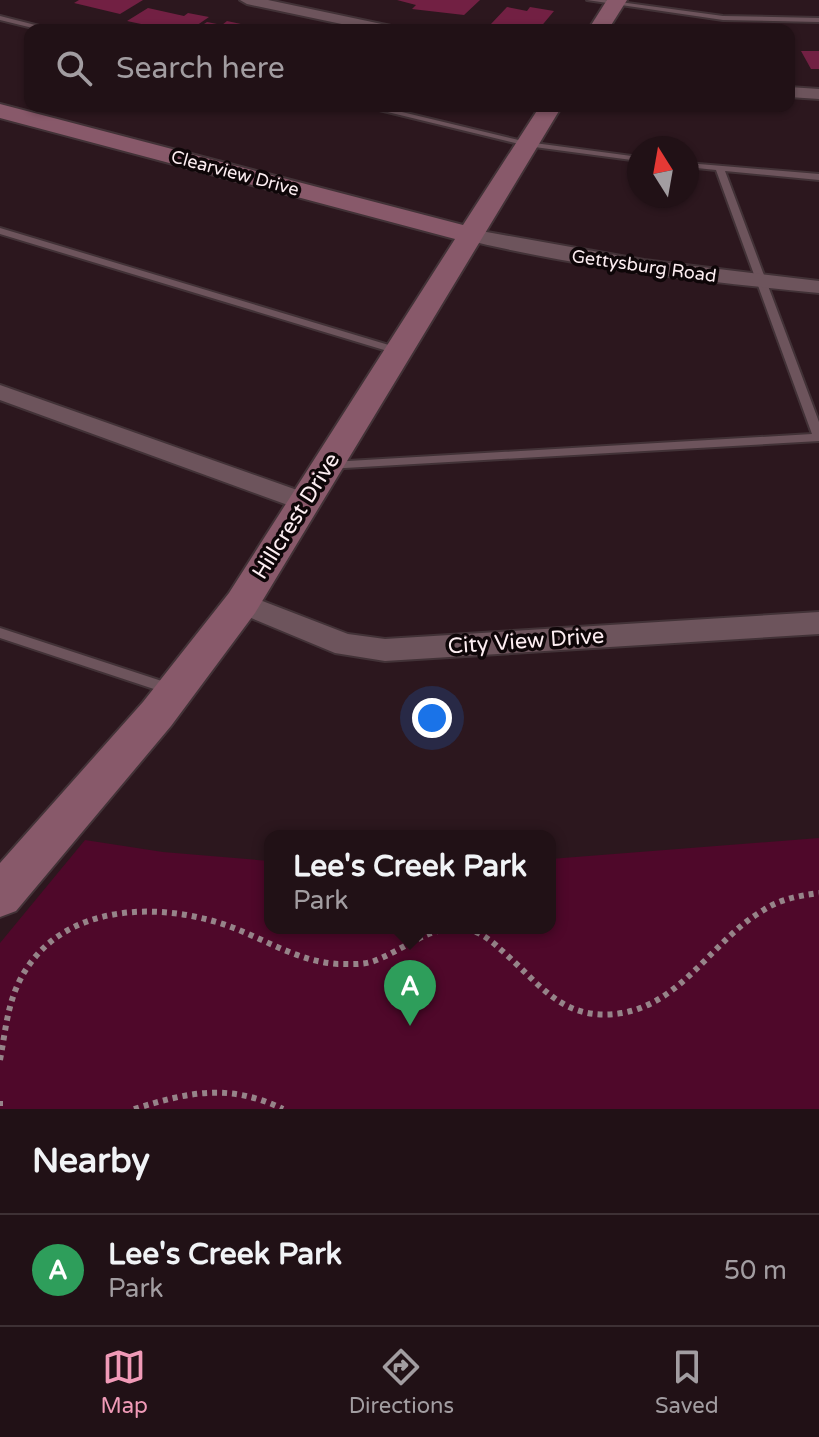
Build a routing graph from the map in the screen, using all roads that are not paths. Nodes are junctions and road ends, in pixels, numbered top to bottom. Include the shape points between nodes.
1 (247, 0) edge
2 (590, 0) edge
3 (616, 2) edge
4 (0, 18) edge
5 (819, 20) edge
6 (24, 24) edge
7 (362, 24) edge
8 (602, 24) edge
9 (795, 92) edge
10 (819, 94) edge
11 (0, 111) edge
12 (392, 112) edge
13 (547, 112) edge
14 (527, 144) junction
15 (627, 157) edge
16 (699, 166) edge
17 (720, 169) junction
18 (819, 177) edge
19 (0, 231) edge
20 (470, 235) junction
21 (759, 281) junction
22 (819, 287) edge
23 (398, 351) junction
24 (0, 392) edge
25 (819, 437) edge
26 (327, 466) junction
27 (305, 502) junction
28 (242, 603) junction
29 (819, 623) edge
30 (0, 633) edge
31 (175, 691) junction
32 (0, 896) edge

1 - 7 street
2 - 3 lane
3 - 5 lane via 723,18
3 - 8 street
4 - 6 lane
9 - 10 street
11 - 20 street, Clearview Drive
12 - 14 lane
13 - 14 street, Hillcrest Drive
14 - 15 lane
14 - 20 street, Hillcrest Drive
16 - 17 lane
17 - 18 lane
17 - 21 lane
19 - 23 lane
20 - 21 street, Gettysburg Road via 553,254
20 - 23 street, Hillcrest Drive
21 - 22 street, Gettysburg Road
21 - 25 lane
23 - 26 street, Hillcrest Drive
24 - 27 street
25 - 26 lane
26 - 27 street, Hillcrest Drive
27 - 28 street, Hillcrest Drive
28 - 29 street, City View Drive via 345,645 385,650
28 - 31 street, Hillcrest Drive
30 - 31 lane
31 - 32 street, Hillcrest Drive

